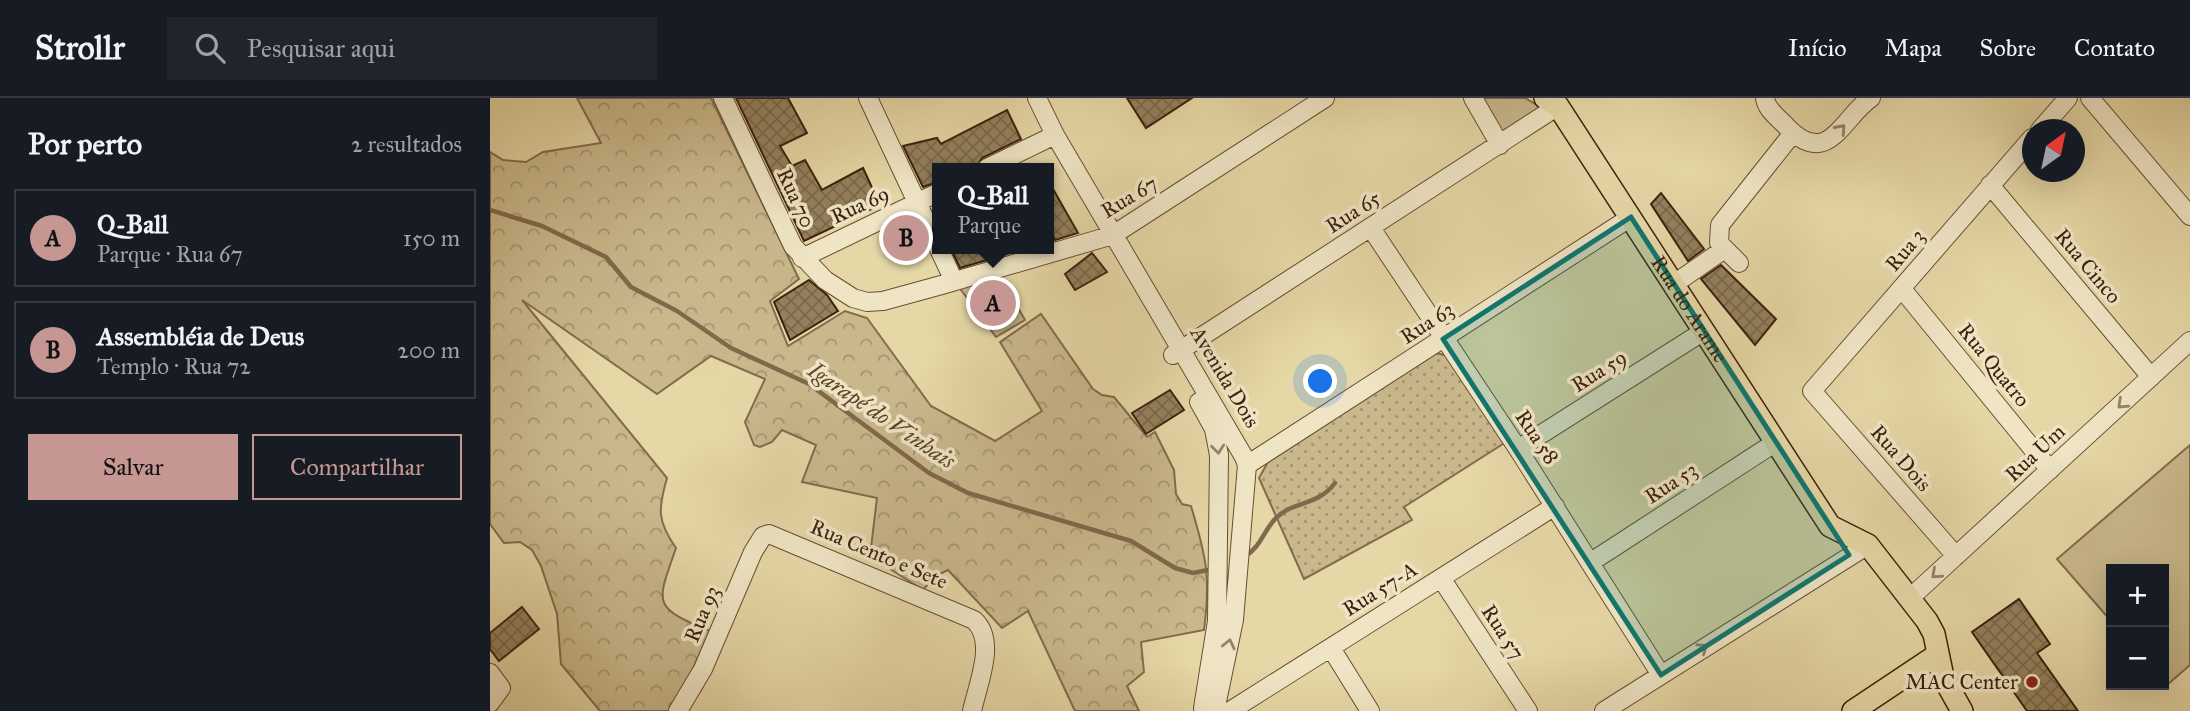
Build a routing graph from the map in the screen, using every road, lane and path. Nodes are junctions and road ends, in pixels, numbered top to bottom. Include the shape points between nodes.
1 (723, 98) edge
2 (868, 98) edge
3 (1325, 98) edge
4 (1473, 98) edge
5 (1765, 98) edge
6 (1871, 98) edge
7 (2068, 98) edge
8 (2090, 98) edge
9 (1556, 101) edge
10 (1037, 103) edge
11 (2050, 119) edge
12 (1793, 133) junction
13 (1050, 137) junction
14 (1500, 145) junction
15 (2022, 149) edge
16 (997, 163) edge
17 (1990, 185) junction
18 (932, 196) edge
19 (917, 203) junction
20 (2190, 216) edge
21 (1630, 218) junction
22 (1371, 228) junction
23 (932, 234) edge
24 (1108, 237) junction
25 (1723, 250) junction
26 (1054, 252) edge
27 (941, 254) edge
28 (1048, 254) edge
29 (802, 258) junction
30 (1739, 263) dead end
31 (954, 281) junction
32 (1674, 284) junction
33 (1902, 289) junction
34 (853, 298) joint
35 (1704, 331) junction
36 (1443, 339) junction
37 (2190, 341) edge
38 (1177, 353) junction
39 (2151, 377) junction
40 (1812, 391) joint
41 (1776, 442) junction
42 (1518, 449) junction
43 (1247, 465) junction
44 (2050, 470) junction
45 (1555, 506) junction
46 (766, 534) joint
47 (1858, 550) junction
48 (1956, 556) junction
49 (1591, 562) junction
50 (1440, 578) junction
51 (1910, 598) junction
52 (1331, 648) junction
53 (1937, 655) junction
54 (490, 673) edge
55 (1661, 675) junction
56 (490, 703) edge
57 (678, 711) edge
58 (972, 711) edge
59 (1203, 711) edge
60 (1215, 711) edge
61 (1230, 711) edge
62 (1370, 711) edge
63 (1528, 711) edge
64 (1604, 711) edge
65 (1853, 711) edge
66 (1962, 711) edge

1 - 29 street, Rua 70
2 - 19 street
3 - 24 street, Rua 67
4 - 14 street
5 - 12 street
12 -> 6 street via 1826,142
7 - 11 street
8 - 20 street
9 - 14 street, Rua 65
9 - 21 main road, Rua do Arame
10 - 13 street, Avenida Dois
12 - 25 street via 1720,225
13 - 16 street
13 - 24 street, Avenida Dois
14 - 22 street, Rua 65
15 - 17 street, Rua 3
17 - 33 street, Rua 3
17 - 39 street, Rua Cinco
18 - 19 street, Rua 69
19 - 23 street
19 - 29 street, Rua 69
21 - 32 main road, Rua do Arame
21 - 36 street, Rua 63
22 - 36 street, Rua 58
22 - 38 street, Rua 65
24 - 26 street, Rua 67
24 - 38 street, Avenida Dois
25 - 30 street
25 - 32 street
27 - 31 street
28 - 31 street, Rua 67
29 - 34 street, Rua 70
31 - 34 street, Rua 67 via 883,301
32 - 35 main road, Rua do Arame
33 - 40 street, Rua 3
33 - 44 street, Rua Quatro
35 - 41 main road, Rua do Arame
35 - 42 street, Rua 59
36 - 42 street, Rua 58
36 - 43 street, Rua 63
37 - 39 street, Rua Um
38 - 43 street, Avenida Dois via 1237,441
38 -> 59 street, Avenida Dois via 1217,437 1220,578
39 -> 44 street, Rua Um
40 - 48 street, Rua Dois
41 - 47 main road, Rua do Arame via 1830,526
41 - 49 street, Rua 53
42 - 45 street, Rua 58
60 -> 43 street, Avenida Dois via 1234,620
44 - 48 street, Rua Um
45 - 49 street, Rua 58
45 - 50 street, Rua 57-A
46 - 57 street, Rua 93 via 752,552 703,669
46 - 58 street, Rua Cento e Sete via 974,620 984,629 986,642
47 - 51 main road
55 -> 47 street
48 -> 51 street, Rua Um
49 - 55 street, Rua 58
50 - 52 street, Rua 57-A
50 - 63 street, Rua 57
51 - 53 main road via 1931,628
52 - 61 street, Rua 57-A
52 - 62 street
53 - 65 main road
53 - 66 main road
54 - 56 street via 501,688
55 - 64 street

